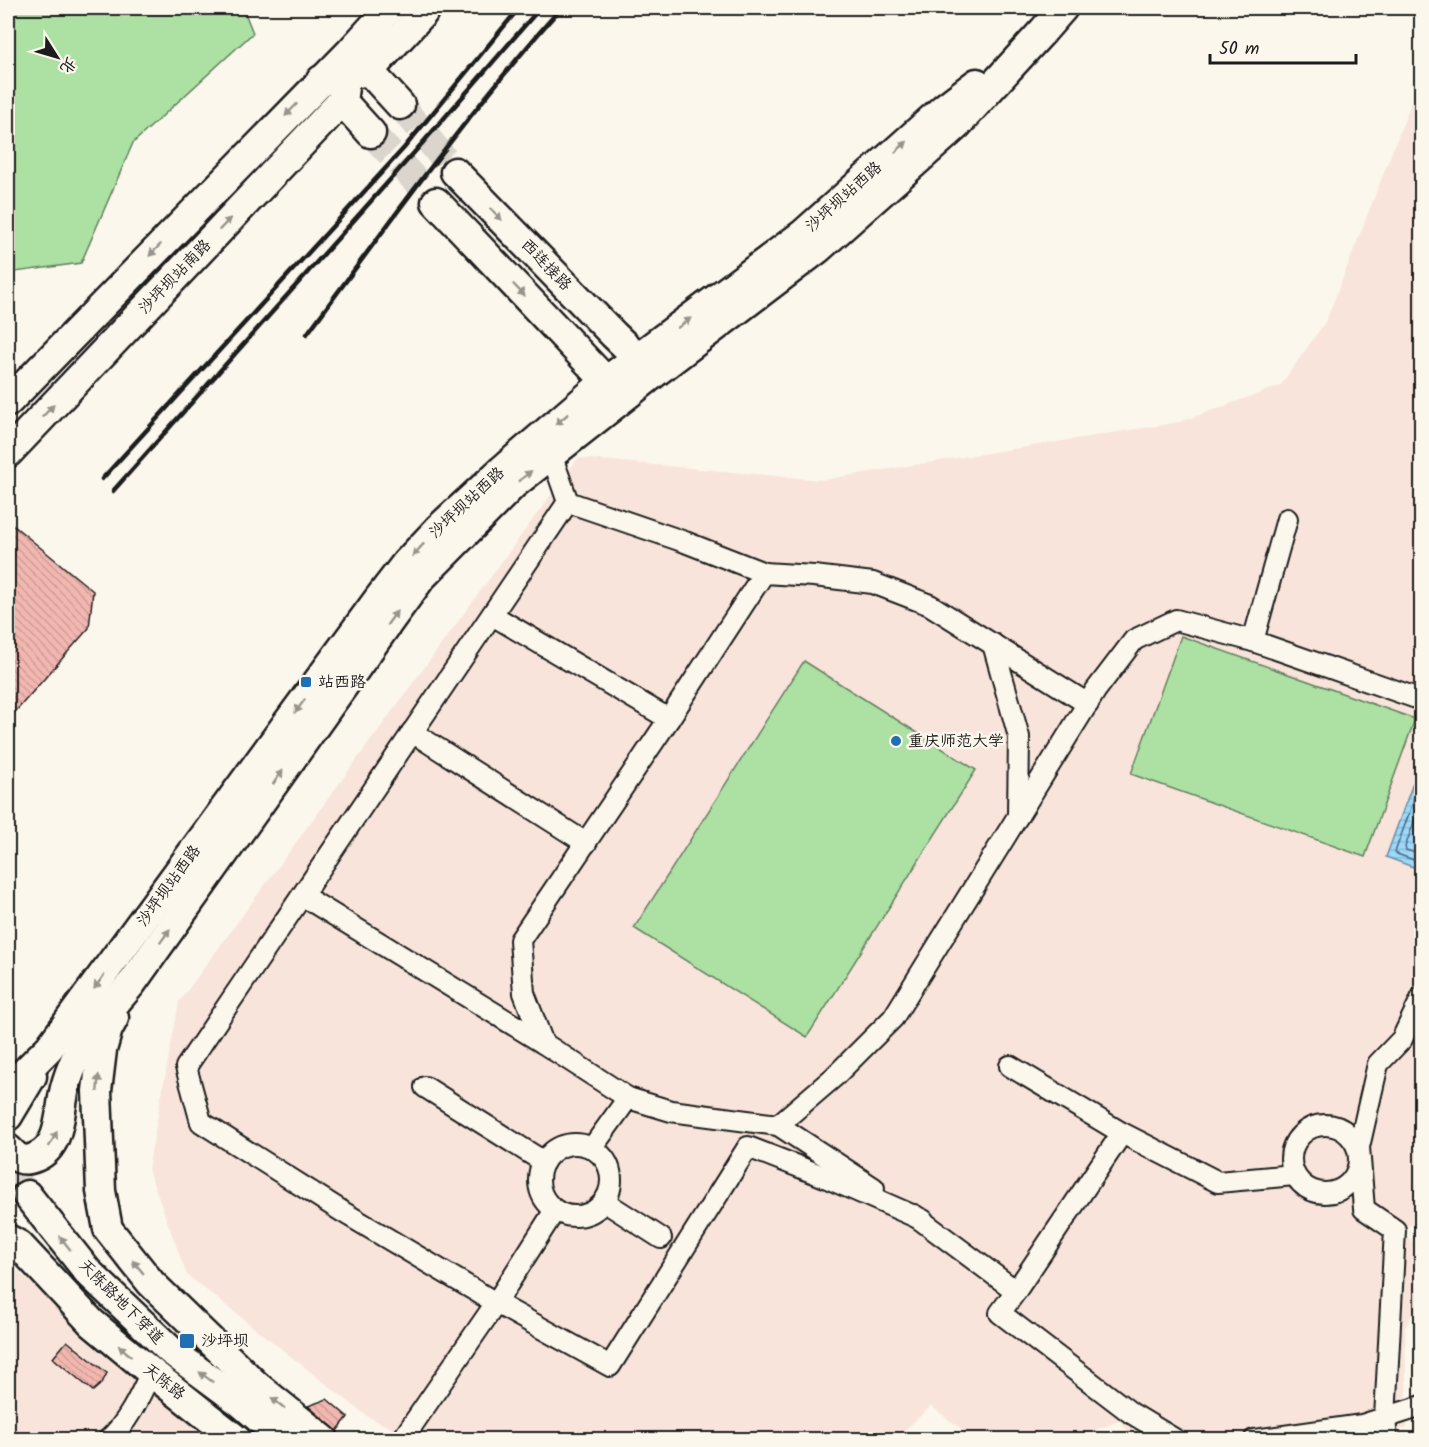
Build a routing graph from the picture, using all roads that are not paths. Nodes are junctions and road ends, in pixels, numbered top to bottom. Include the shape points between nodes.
1 (390, 8) edge
2 (1063, 8) edge
3 (423, 14) dead end
4 (1043, 31) junction
5 (346, 76) junction
6 (400, 105) tunnel mouth
7 (371, 133) tunnel mouth
8 (455, 171) tunnel mouth
9 (436, 202) tunnel mouth
10 (638, 358) junction
11 (606, 381) junction
12 (8, 402) edge
13 (8, 453) edge
14 (551, 454) junction
15 (568, 502) junction
16 (1287, 519) dead end
17 (764, 573) junction
18 (492, 615) junction
19 (1253, 641) junction
20 (993, 644) junction
21 (1422, 700) edge
22 (1088, 704) junction
23 (669, 719) junction
24 (412, 732) junction
25 (1018, 816) junction
26 (586, 843) junction
27 (303, 896) junction
28 (132, 983) junction
29 (1422, 997) edge
30 (543, 1043) junction
31 (49, 1048) junction
32 (1010, 1066) dead end
33 (425, 1087) dead end
34 (8, 1089) edge
35 (627, 1098) junction
36 (8, 1116) edge
37 (778, 1125) junction
38 (1122, 1132) junction
39 (592, 1148) junction
40 (1359, 1148) junction
41 (8, 1149) edge
42 (544, 1162) junction
43 (1294, 1175) junction
44 (27, 1195) tunnel mouth
45 (605, 1202) junction
46 (555, 1210) junction
47 (923, 1221) junction
48 (662, 1238) dead end
49 (8, 1239) edge
50 (1016, 1291) junction
51 (496, 1303) junction
52 (151, 1372) junction
53 (1422, 1406) edge
54 (1385, 1418) junction
55 (108, 1440) edge
56 (237, 1440) edge
57 (284, 1440) edge
58 (324, 1440) edge
59 (402, 1440) edge
60 (1176, 1440) edge
61 (1254, 1440) edge
62 (1387, 1440) edge

1 - 5 main road, 沙坪坝站南路
2 - 4 main road, 沙坪坝站西路
3 - 5 main road, 沙坪坝站南路
10 -> 4 main road, 沙坪坝站西路 via 803,234 944,108
4 - 14 main road, 沙坪坝站西路 via 956,126 819,248
5 - 6 main road
5 - 7 main road
5 -> 12 main road, 沙坪坝站南路
13 -> 5 main road, 沙坪坝站南路
8 -> 10 main road, 西连接路
9 -> 11 main road
10 - 11 main road, 沙坪坝站西路
11 -> 31 main road, 沙坪坝站西路 via 502,470 406,563
14 - 15 street
28 -> 14 main road, 沙坪坝站西路 via 421,578 514,484
15 - 17 street
15 - 18 street
16 - 19 street
17 - 20 street via 873,583 930,605
17 - 23 street
18 - 23 street
18 - 24 street
19 - 21 street
19 - 22 street via 1176,620 1134,640
20 - 22 street
20 - 25 street via 1019,737
22 - 25 street
23 - 26 street
24 - 26 street
24 - 27 street
25 - 37 street via 893,1018 834,1077
26 - 30 street via 520,940 524,993
27 - 30 street
27 - 51 street via 186,1067 201,1122
41 -> 28 main road via 17,1159 28,1160 47,1149 58,1130 66,1086 77,1055
58 -> 28 main road via 257,1386 159,1291 108,1229 101,1191 97,1091 108,1029
29 - 40 street via 1402,1040 1378,1064
30 - 35 street
31 - 34 main road, 沙坪坝站西路
31 - 36 main road
32 - 38 street
33 - 42 street
35 - 37 street via 672,1111
35 - 39 street
37 - 47 street
38 - 43 street via 1218,1182
38 - 50 street
39 - 42 street via 575,1144 557,1149
39 - 45 street via 607,1162 612,1182
40 - 43 street via 1359,1168 1354,1179 1335,1192 1312,1191
40 - 43 street via 1345,1130 1335,1125 1312,1126 1295,1142 1291,1153
40 - 54 street via 1364,1209 1395,1230
42 - 46 street via 539,1180 543,1197
57 -> 44 main road, 天陈路地下穿道 via 161,1342 88,1272
45 - 46 street via 582,1216 568,1216
45 - 48 street
46 - 51 street
47 - 50 street
47 - 51 street via 748,1147 610,1366
52 -> 49 main road, 天陈路 via 92,1323 19,1245
50 - 60 street via 1000,1313 1131,1413
51 - 59 street
52 - 55 street via 118,1431
52 - 56 main road, 天陈路
53 - 54 street
54 - 61 street via 1362,1425
54 - 62 street

